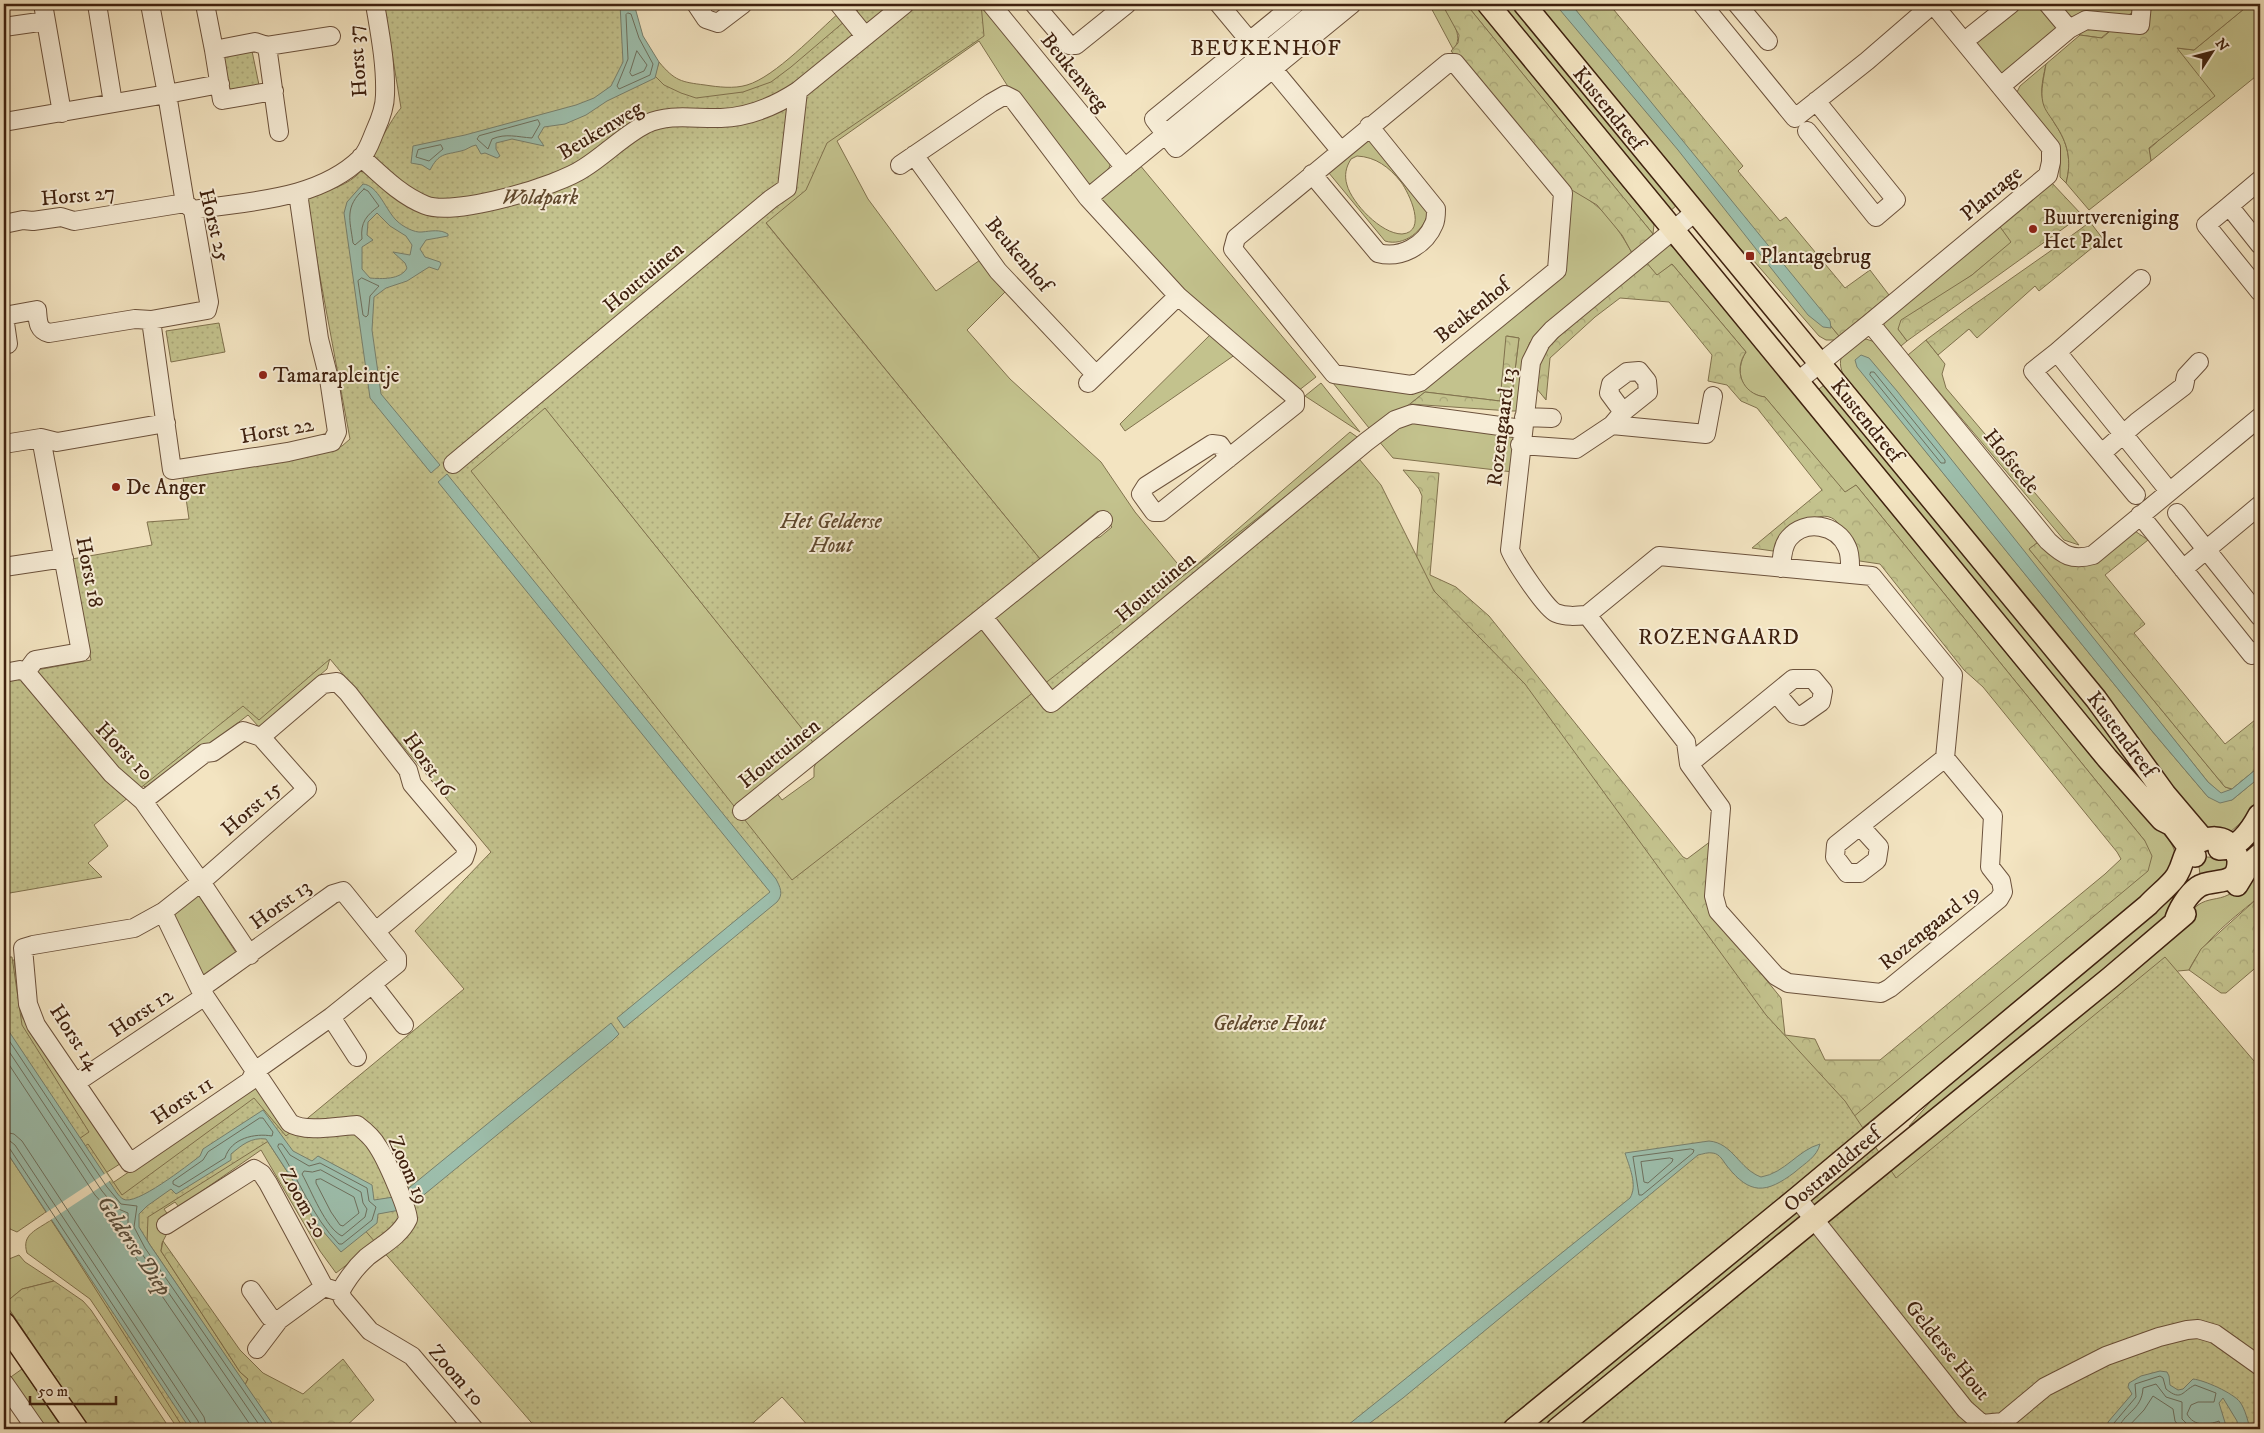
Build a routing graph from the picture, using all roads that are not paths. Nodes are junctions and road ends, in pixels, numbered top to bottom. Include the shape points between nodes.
1 (97, 4) edge
2 (150, 4) edge
3 (205, 4) edge
4 (375, 4) edge
5 (696, 4) edge
6 (744, 4) edge
7 (839, 4) edge
8 (905, 4) edge
9 (991, 4) edge
10 (1034, 4) edge
11 (1127, 4) edge
12 (1219, 4) edge
13 (1295, 4) edge
14 (1324, 4) edge
15 (1352, 4) edge
16 (1488, 4) edge
17 (1524, 4) edge
18 (1702, 4) edge
19 (1738, 4) edge
20 (1933, 4) edge
21 (2011, 4) edge
22 (2048, 4) edge
23 (2142, 4) edge
24 (45, 12) edge
25 (1717, 22) junction
26 (4, 27) edge
27 (2069, 29) junction
28 (1972, 35) dead end
29 (331, 36) dead end
30 (865, 36) junction
31 (1250, 40) junction
32 (1768, 41) dead end
33 (267, 46) junction
34 (214, 50) junction
35 (1262, 55) junction
36 (1274, 69) junction
37 (220, 84) junction
38 (2001, 86) junction
39 (274, 91) junction
40 (798, 91) junction
41 (167, 94) junction
42 (1816, 101) junction
43 (113, 103) junction
44 (62, 113) junction
45 (4, 122) edge
46 (1370, 126) junction
47 (1807, 131) dead end
48 (279, 132) dead end
49 (1166, 135) junction
50 (1853, 146) junction
51 (1340, 150) junction
52 (362, 158) junction
53 (1832, 163) junction
54 (1125, 168) junction
55 (1312, 174) junction
56 (2260, 180) edge
57 (298, 193) junction
58 (1088, 198) junction
59 (189, 206) junction
60 (2229, 206) junction
61 (1694, 213) junction
62 (4, 224) edge
63 (1672, 230) junction
64 (2260, 245) edge
65 (2141, 279) dead end
66 (2260, 292) edge
67 (1178, 296) junction
68 (4, 316) edge
69 (151, 320) junction
70 (1870, 323) junction
71 (8, 344) dead end
72 (2057, 352) junction
73 (2199, 362) dead end
74 (1820, 363) junction
75 (1798, 381) junction
76 (1713, 396) dead end
77 (1623, 412) dead end
78 (2260, 417) edge
79 (1552, 418) dead end
80 (166, 423) junction
81 (1612, 425) junction
82 (1522, 430) junction
83 (2124, 436) junction
84 (41, 438) junction
85 (4, 444) edge
86 (2102, 453) junction
87 (1229, 458) junction
88 (453, 464) dead end
89 (2169, 491) junction
90 (2136, 495) dead end
91 (2260, 505) edge
92 (2177, 513) dead end
93 (2140, 516) junction
94 (1103, 520) dead end
95 (2206, 550) junction
96 (64, 558) junction
97 (4, 567) edge
98 (1781, 568) junction
99 (2183, 569) junction
100 (1850, 574) junction
101 (1586, 615) junction
102 (2260, 617) edge
103 (984, 618) junction
104 (2260, 649) edge
105 (26, 672) junction
106 (4, 673) edge
107 (1776, 693) dead end
108 (261, 737) junction
109 (1945, 758) junction
110 (1689, 764) junction
111 (143, 802) junction
112 (742, 811) dead end
113 (2259, 815) edge
114 (1860, 826) dead end
115 (2260, 845) edge
116 (2241, 854) edge
117 (2193, 865) junction
118 (201, 882) junction
119 (163, 912) junction
120 (376, 931) junction
121 (250, 954) junction
122 (397, 958) joint
123 (373, 985) junction
124 (202, 993) junction
125 (331, 1017) junction
126 (404, 1025) dead end
127 (357, 1057) dead end
128 (255, 1070) junction
129 (77, 1082) junction
130 (130, 1163) joint
131 (1797, 1198) junction
132 (1815, 1220) junction
133 (166, 1225) dead end
134 (332, 1289) junction
135 (251, 1290) dead end
136 (279, 1320) junction
137 (4, 1323) edge
138 (4, 1337) edge
139 (257, 1350) dead end
140 (2260, 1366) edge
141 (4, 1383) edge
142 (36, 1429) edge
143 (68, 1429) edge
144 (77, 1429) edge
145 (474, 1429) edge
146 (1514, 1429) edge
147 (1557, 1429) edge

1 - 43 street
2 - 41 street, Horst 25
3 - 34 street
4 - 52 street, Horst 37 via 385,69 385,97 380,121
5 - 6 street via 706,18 718,23
7 - 30 street
8 - 30 street, Beukenweg
9 - 54 street, Beukenweg
10 - 11 street via 1069,45 1076,45
12 - 31 street
13 - 31 street
14 - 35 street
15 - 36 street
16 - 63 main road, Kustendreef
17 - 61 main road, Kustendreef
18 - 25 street, Plantage
19 - 25 street
19 - 32 street
20 - 38 street, Plantage
20 - 42 street, Plantage
21 - 28 street
22 - 27 street
23 - 27 street via 2140,25 2086,20
24 - 26 street
24 - 44 street
25 - 42 street, Plantage via 1795,118
27 - 38 street
29 - 33 street
30 - 40 street, Beukenweg
31 - 35 street
31 - 49 street via 1154,119
33 - 34 street via 255,42
33 - 39 street
34 - 37 street
35 - 36 street
35 - 49 street
36 - 49 street via 1176,148
36 - 51 street
37 - 39 street via 222,100
37 - 41 street
38 - 70 street, Plantage via 2051,148 2052,162 2048,174
39 - 48 street
40 - 52 street, Beukenweg via 783,101 740,116 672,116 646,124 562,180 472,205 426,206 405,195
40 - 88 street, Houttuinen via 787,188
41 - 43 street
41 - 59 street, Horst 25
42 - 50 street
43 - 44 street
44 - 45 street
46 - 51 street, Beukenhof
46 - 55 street via 1436,208 1434,224 1419,245 1387,256 1378,253
46 - 55 street, Beukenhof via 1448,62 1455,63 1563,193 1557,270 1420,382 1411,385 1334,374 1233,249 1236,238
47 - 53 street
49 - 54 street
50 - 53 street
50 - 53 street via 1896,200 1876,217
51 - 55 street, Beukenhof
52 - 57 street, Horst 37 via 334,179
54 - 58 street
56 - 60 street
57 - 59 street, Horst 27
57 - 80 street, Horst 22 via 319,339 337,432 332,442 172,470
58 - 67 street, Beukenhof
58 - 67 street, Beukenhof via 1013,99 1005,95 907,160 1092,379
59 - 62 street, Horst 27 via 74,222 61,217
59 - 69 street, Horst 25 via 209,302 207,310
60 - 64 street
60 - 66 street via 2206,225
61 - 63 street, Rozengaard 13
61 - 74 main road, Kustendreef
63 - 75 main road, Kustendreef
63 - 82 street, Rozengaard 13 via 1541,342 1531,362
65 - 72 street
67 - 87 street, Beukenhof via 1295,396 1295,405
68 - 69 street, Horst 25 via 37,310 39,327 49,333 135,319
68 - 71 street, Horst 25
69 - 80 street, Horst 22
70 - 74 street, Plantage
70 - 93 street, Hofstede via 2058,551 2070,558 2093,555
72 - 83 street
72 - 86 street via 2033,371
73 - 83 street via 2186,376 2184,386
74 - 75 street, Plantage
74 - 117 main road, Kustendreef via 2105,710 2166,794
75 - 117 main road, Kustendreef via 2107,758 2162,820
76 - 81 street via 1706,434
77 - 81 street
78 - 89 street, Hofstede
79 - 82 street
80 - 84 street via 57,442
81 - 82 street via 1576,449
82 - 101 street, Rozengaard 13 via 1510,550 1553,612 1567,616
82 - 103 street, Houttuinen via 1412,414 1395,420 1051,702
83 - 86 street
83 - 89 street
84 - 85 street
84 - 96 street, Horst 18
86 - 90 street
87 - 87 street, Beukenhof via 1220,445 1212,444 1146,486 1141,494 1154,512 1161,512
89 - 93 street, Hofstede
91 - 95 street
92 - 95 street
93 - 99 street
94 - 103 street, Houttuinen
95 - 99 street
95 - 102 street
96 - 97 street
96 - 105 street, Horst 18 via 81,652 35,660
98 - 100 street
98 - 100 street via 1783,548 1789,537 1808,526 1822,525 1837,534 1847,547
98 - 101 street via 1659,556
99 - 104 street via 2252,655
100 - 109 street via 1872,576 1953,675
101 - 110 street via 1686,742
103 - 112 street, Houttuinen
105 - 106 street
105 - 111 street, Horst 10 via 112,774
107 - 110 street
108 - 111 street via 243,731 213,752 205,753
108 - 118 street, Horst 15 via 307,789
108 - 120 street, Horst 16 via 323,684 337,682 408,770 412,784 467,849 464,858
109 - 110 street, Rozengaard 19 via 1993,816 1990,867 2001,881 2003,892 1999,899 1881,993 1788,983 1776,976 1718,911 1714,896 1721,808
109 - 114 street
111 - 118 street, Horst 10
113 - 116 main road via 2248,832
115 - 116 main road
116 - 117 main road via 2209,848
116 - 117 main road via 2238,884 2228,891 2215,893
117 - 131 main road, Oostranddreef
117 - 132 main road, Oostranddreef via 2182,917
118 - 119 street
118 - 121 street, Horst 10
119 - 124 street
119 - 129 street, Horst 14 via 134,928 23,948 28,1004 36,1025
120 - 121 street, Horst 13 via 343,891 333,894
120 - 122 street, Horst 13
121 - 124 street, Horst 13
122 - 123 street, Horst 11 via 397,964
123 - 125 street, Horst 11
123 - 126 street
124 - 128 street
124 - 129 street, Horst 12
125 - 127 street
125 - 128 street, Horst 11
128 - 130 street, Horst 11 via 250,1081
128 - 134 street, Zoom 19 via 290,1123 297,1127 357,1125 367,1133 378,1146 408,1215 403,1229 366,1258 347,1280
129 - 130 street, Horst 14
131 - 132 street, Gelderse Hout
131 - 146 main road, Oostranddreef
132 - 140 street, Gelderse Hout via 1965,1409 1982,1424 2003,1422 2045,1387 2106,1356 2188,1330 2198,1329 2214,1334
132 - 147 main road, Oostranddreef
133 - 134 street, Zoom 20 via 254,1169 268,1183
134 - 136 street, Zoom 19
134 - 145 street, Zoom 10 via 370,1331 412,1356
135 - 136 street via 270,1317
136 - 139 street, Zoom 19
137 - 144 main road
138 - 143 main road
141 - 142 street

